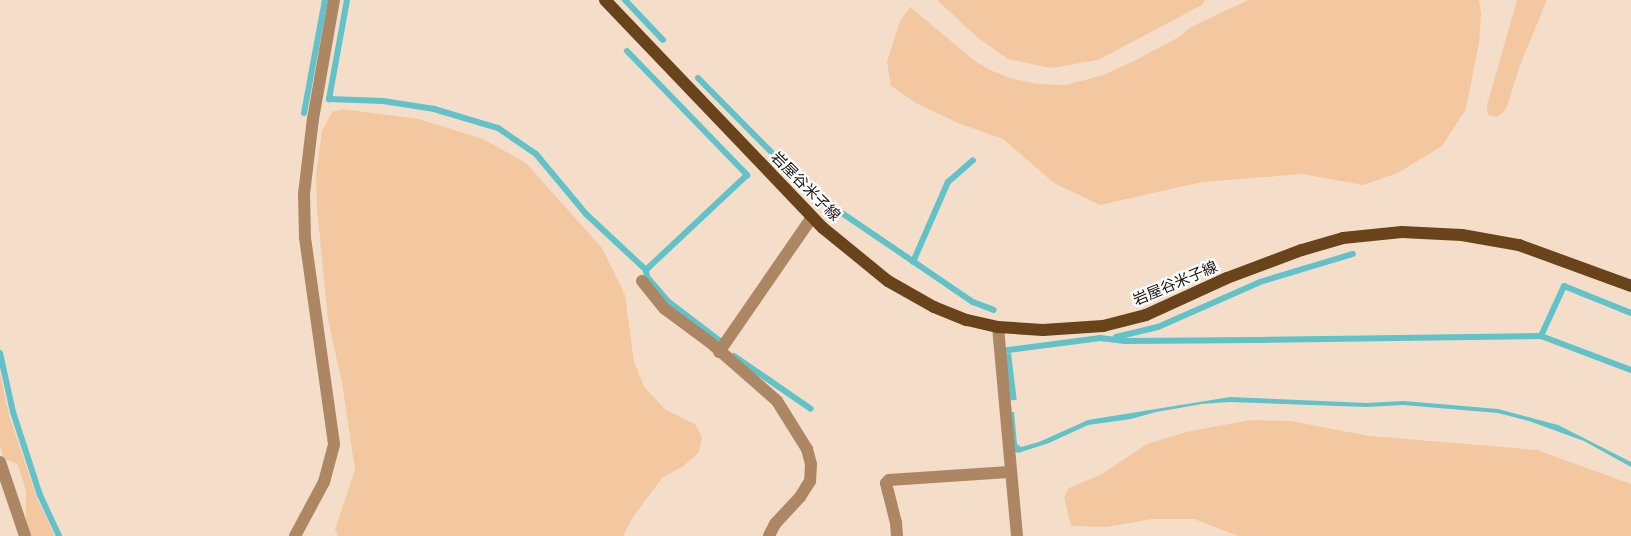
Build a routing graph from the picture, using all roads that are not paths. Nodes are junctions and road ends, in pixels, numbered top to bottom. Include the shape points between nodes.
1 (334, 0) edge
2 (607, 1) edge
3 (812, 217) junction
4 (642, 281) dead end
5 (1631, 286) edge
6 (998, 327) junction
7 (720, 352) junction
8 (0, 462) edge
9 (1009, 472) junction
10 (25, 536) edge
11 (294, 536) edge
12 (769, 536) edge
13 (897, 536) edge
14 (1017, 536) edge

1 - 11 street via 304,194 305,238 334,444 324,482
2 - 3 main road, 岩屋谷米子線
3 - 6 main road, 岩屋谷米子線 via 888,280 934,307 967,320
3 - 7 street
4 - 7 street via 665,309
5 - 6 main road, 岩屋谷米子線 via 1519,245 1462,236 1402,232 1343,238 1302,250 1227,278 1146,315 1102,326 1043,330
6 - 9 street
7 - 12 street via 777,401 807,449 811,464 810,481
8 - 10 street
9 - 13 street via 889,480 886,483
9 - 14 street

